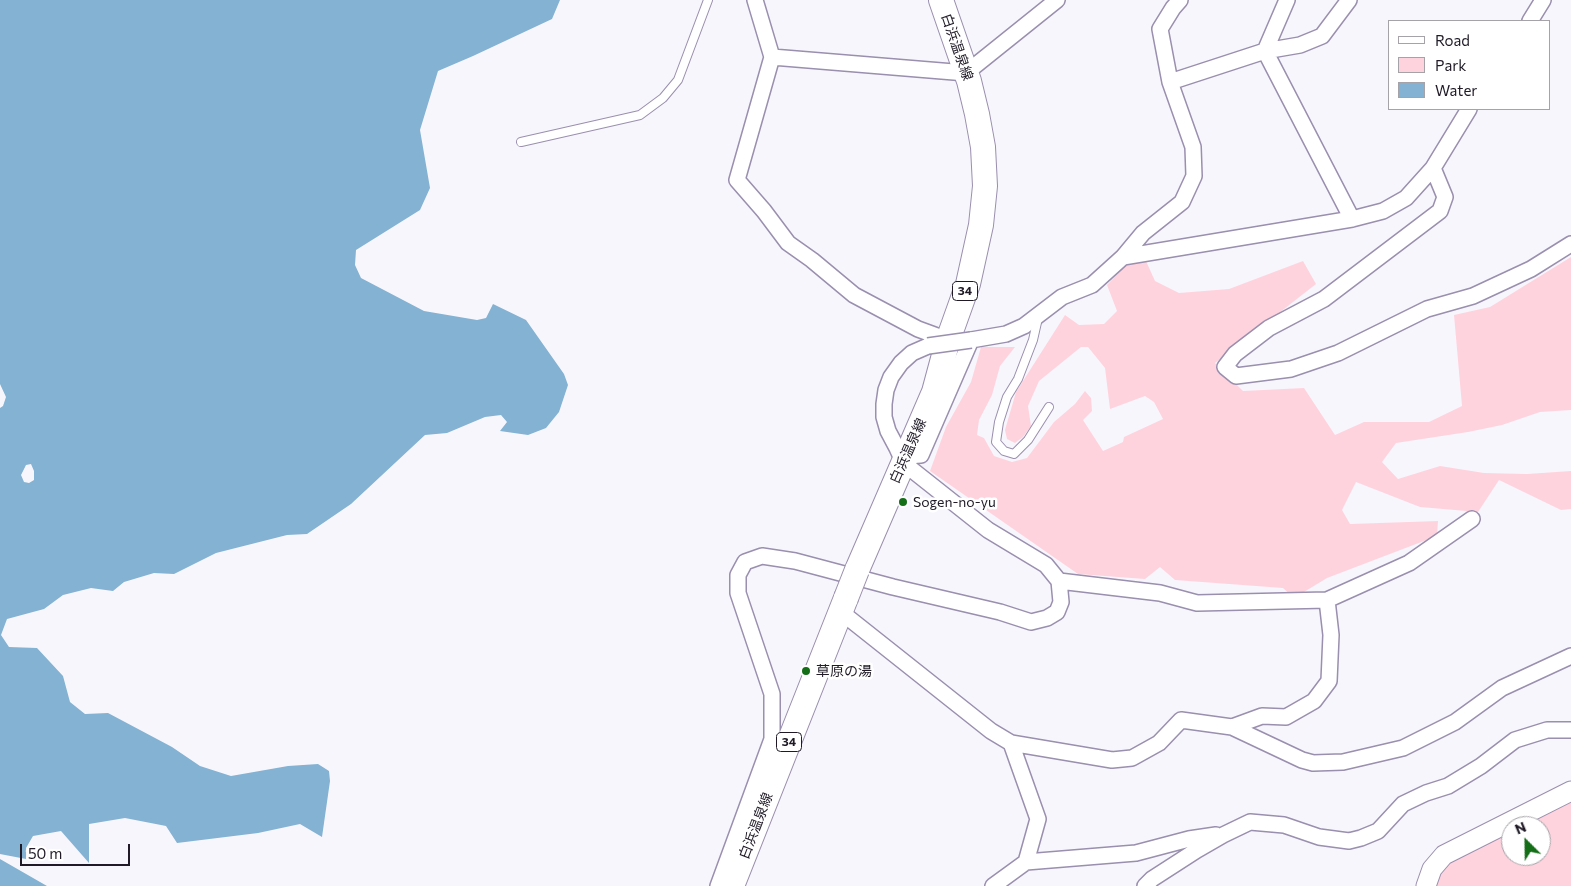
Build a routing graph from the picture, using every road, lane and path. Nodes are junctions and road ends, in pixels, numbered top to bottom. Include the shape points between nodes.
1 (708, 0) edge
2 (756, 0) edge
3 (941, 0) edge
4 (1057, 0) edge
5 (1180, 0) edge
6 (1287, 0) edge
7 (1349, 0) edge
8 (1543, 0) edge
9 (1531, 20) edge
10 (1265, 51) junction
11 (772, 57) junction
12 (966, 73) junction
13 (1170, 82) junction
14 (1469, 110) edge
15 (521, 142) dead end
16 (1433, 168) junction
17 (1352, 219) junction
18 (1571, 244) edge
19 (1123, 257) junction
20 (1038, 316) junction
21 (971, 340) junction
22 (938, 343) junction
23 (1049, 407) dead end
24 (904, 458) junction
25 (1472, 518) dead end
26 (1059, 581) junction
27 (1327, 600) junction
28 (843, 605) junction
29 (1571, 656) edge
30 (1232, 727) junction
31 (1571, 730) edge
32 (1011, 743) junction
33 (1571, 791) edge
34 (1222, 835) junction
35 (1026, 862) junction
36 (718, 886) edge
37 (732, 886) edge
38 (994, 886) edge
39 (1145, 886) edge
40 (1426, 886) edge

1 - 15 lane via 678,80 663,98 640,115
2 - 11 street
3 - 12 main road, 白浜温泉線 / 34
4 - 12 street
5 - 13 street via 1160,29
6 - 10 street
7 - 10 street via 1322,36 1300,45
8 - 9 street
10 - 13 street
10 - 17 street
11 - 12 street
11 - 22 street via 737,180 788,243 854,295
12 - 22 main road, 白浜温泉線 / 34 via 978,114 983,147 981,226 968,284
13 - 19 street via 1193,147 1194,176 1182,202 1143,233
14 - 16 street
16 - 17 street via 1406,198 1383,211
16 - 18 street via 1445,197 1440,211 1324,299 1269,328 1235,354 1225,367 1236,376 1290,369 1338,353 1427,308 1473,296 1531,270
17 - 19 street
19 - 20 street via 1092,285 1062,296
20 - 21 street via 1006,334
20 - 23 lane via 1033,340 1018,379 1007,397 996,442 1014,454 1028,440
21 - 22 street, bridge
21 - 24 street via 921,455
22 - 24 main road, 白浜温泉線 / 34 via 934,392
22 - 24 street via 912,353 891,377 886,390 884,417 888,431
24 - 26 street via 911,469 988,530 1046,566
24 - 28 main road, 白浜温泉線 / 34, bridge
25 - 27 street via 1409,563
26 - 27 street via 1160,593 1197,603
26 - 36 street via 1061,602 1057,612 1031,622 795,561 762,556 745,562 738,575 738,593 772,694 772,740
27 - 30 street via 1331,634 1329,681 1314,701 1286,717 1262,716
28 - 32 street via 991,731
28 - 37 main road, 白浜温泉線 / 34
29 - 30 street via 1502,688 1455,722 1403,748 1343,762 1302,760
30 - 32 street via 1181,720 1159,742 1132,758 1112,760
31 - 34 street via 1547,730 1515,740 1448,786 1402,804 1378,831 1361,838 1349,841 1319,837 1284,825 1250,822
32 - 35 street via 1038,819
33 - 40 street via 1444,855 1432,869
34 - 35 street via 1189,839 1136,853
34 - 39 street
35 - 38 street

